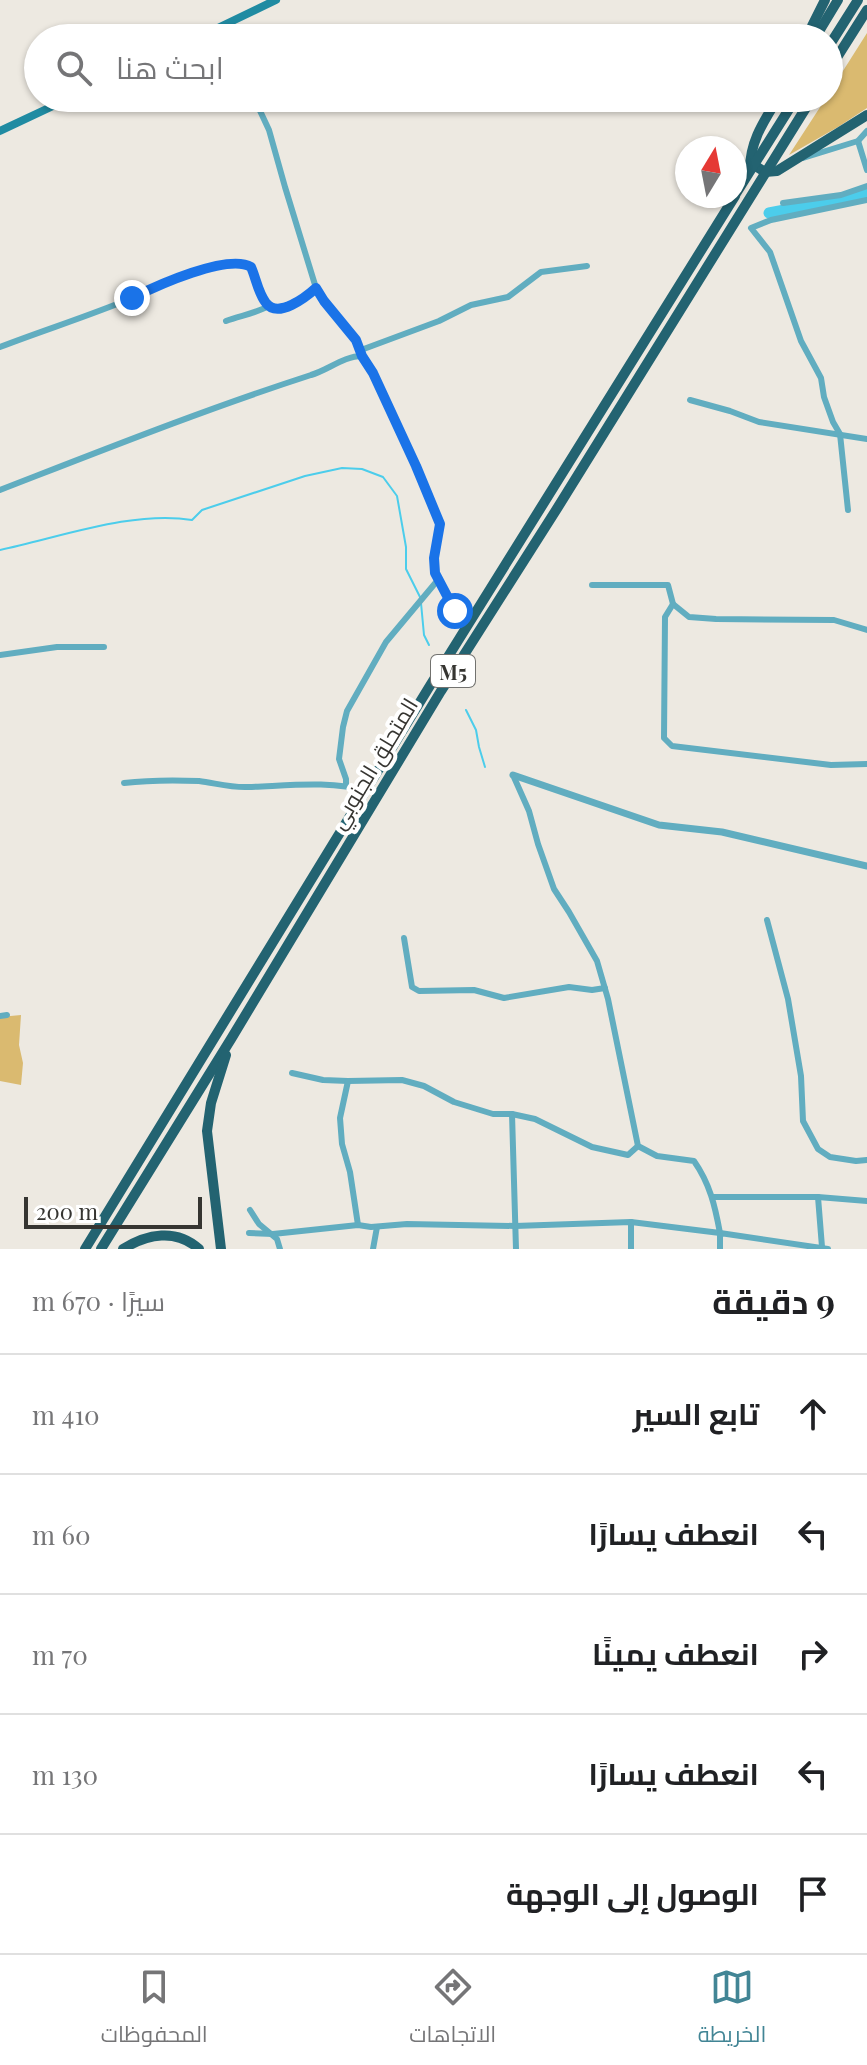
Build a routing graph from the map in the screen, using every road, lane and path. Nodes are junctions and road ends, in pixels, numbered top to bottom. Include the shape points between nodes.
1 (276, 0) edge
2 (825, 0) edge
3 (838, 0) edge
4 (858, 0) edge
5 (867, 10) edge
6 (228, 23) edge
7 (813, 24) edge
8 (823, 24) edge
9 (843, 24) edge
10 (843, 48) edge
11 (40, 112) edge
12 (261, 112) edge
13 (770, 112) edge
14 (787, 112) edge
15 (803, 112) edge
16 (867, 115) edge
17 (0, 131) edge
18 (867, 131) edge
19 (858, 141) junction
20 (795, 159) junction
21 (752, 168) junction
22 (867, 170) edge
23 (765, 172) junction
24 (747, 176) edge
25 (867, 186) edge
26 (867, 200) edge
27 (783, 203) dead end
28 (728, 208) edge
29 (587, 266) dead end
30 (316, 288) junction
31 (268, 306) junction
32 (226, 321) dead end
33 (0, 347) edge
34 (361, 353) junction
35 (690, 400) dead end
36 (840, 434) junction
37 (867, 439) edge
38 (0, 490) edge
39 (848, 510) dead end
40 (437, 581) junction
41 (592, 585) dead end
42 (673, 604) junction
43 (455, 611) dead end
44 (867, 630) edge
45 (104, 647) dead end
46 (0, 655) edge
47 (867, 764) edge
48 (513, 775) joint
49 (124, 783) dead end
50 (346, 786) junction
51 (366, 791) junction
52 (867, 866) edge
53 (767, 920) dead end
54 (404, 938) dead end
55 (605, 988) junction
56 (231, 1039) junction
57 (292, 1073) dead end
58 (348, 1081) junction
59 (512, 1114) junction
60 (638, 1146) junction
61 (867, 1160) edge
62 (713, 1197) junction
63 (818, 1197) junction
64 (867, 1201) edge
65 (250, 1210) dead end
66 (631, 1222) junction
67 (358, 1225) junction
68 (515, 1226) junction
69 (377, 1227) junction
70 (249, 1233) dead end
71 (720, 1233) junction
72 (273, 1234) junction
73 (825, 1248) edge
74 (85, 1249) edge
75 (101, 1249) edge
76 (123, 1249) edge
77 (199, 1249) edge
78 (221, 1249) edge
79 (280, 1249) edge
80 (373, 1249) edge
81 (516, 1249) edge
82 (631, 1249) edge
83 (720, 1249) edge

1 - 6 main road
2 - 7 highway
3 - 8 highway
4 - 9 highway
5 - 10 highway
11 - 17 main road
12 - 30 street
13 - 21 highway via 754,140
14 - 21 highway, المتحلق الجنوبي / M5
15 - 23 highway, المتحلق الجنوبي / M5
16 - 20 highway
18 - 19 street
19 - 20 street
19 - 22 street
20 - 23 highway
21 - 23 highway
21 - 24 highway, المتحلق الجنوبي / M5
23 - 56 highway, المتحلق الجنوبي / M5
25 - 27 street
26 - 36 street via 751,228 770,252
28 - 51 highway, المتحلق الجنوبي / M5
29 - 34 street via 541,272 508,297 471,305
30 - 31 street via 297,303
30 - 34 street
31 - 32 street
31 - 33 street via 249,265 220,265
34 - 38 street
34 - 40 street via 440,524
35 - 36 street via 759,422
36 - 37 street
36 - 39 street
40 - 43 street
40 - 50 street via 386,642 347,711 339,759
41 - 42 street via 668,585
42 - 44 street via 689,617 834,620
42 - 47 street via 665,617 664,738 672,746 831,765
45 - 46 street
48 - 52 street via 659,825 722,832
48 - 55 street via 554,889 597,961
49 - 50 street
50 - 51 street
51 - 74 highway, المتحلق الجنوبي / M5
53 - 61 street via 788,999 803,1121 818,1149 830,1157
54 - 55 street via 412,987 419,991 474,990 504,998 569,987
55 - 60 street
56 - 75 highway, المتحلق الجنوبي / M5
56 - 78 highway via 207,1123
57 - 58 street
58 - 59 street via 402,1080 454,1102
58 - 67 street via 340,1118
59 - 60 street via 535,1119 592,1147 628,1155
59 - 68 street
60 - 62 street via 657,1156 694,1161
62 - 63 street
62 - 71 street
63 - 64 street
63 - 73 street
65 - 72 street
66 - 68 street
66 - 71 street
66 - 82 street
67 - 69 street
67 - 72 street
68 - 69 street
68 - 81 street
69 - 80 street
70 - 72 street
71 - 73 street
71 - 83 street
72 - 79 street
76 - 77 highway via 164,1234

